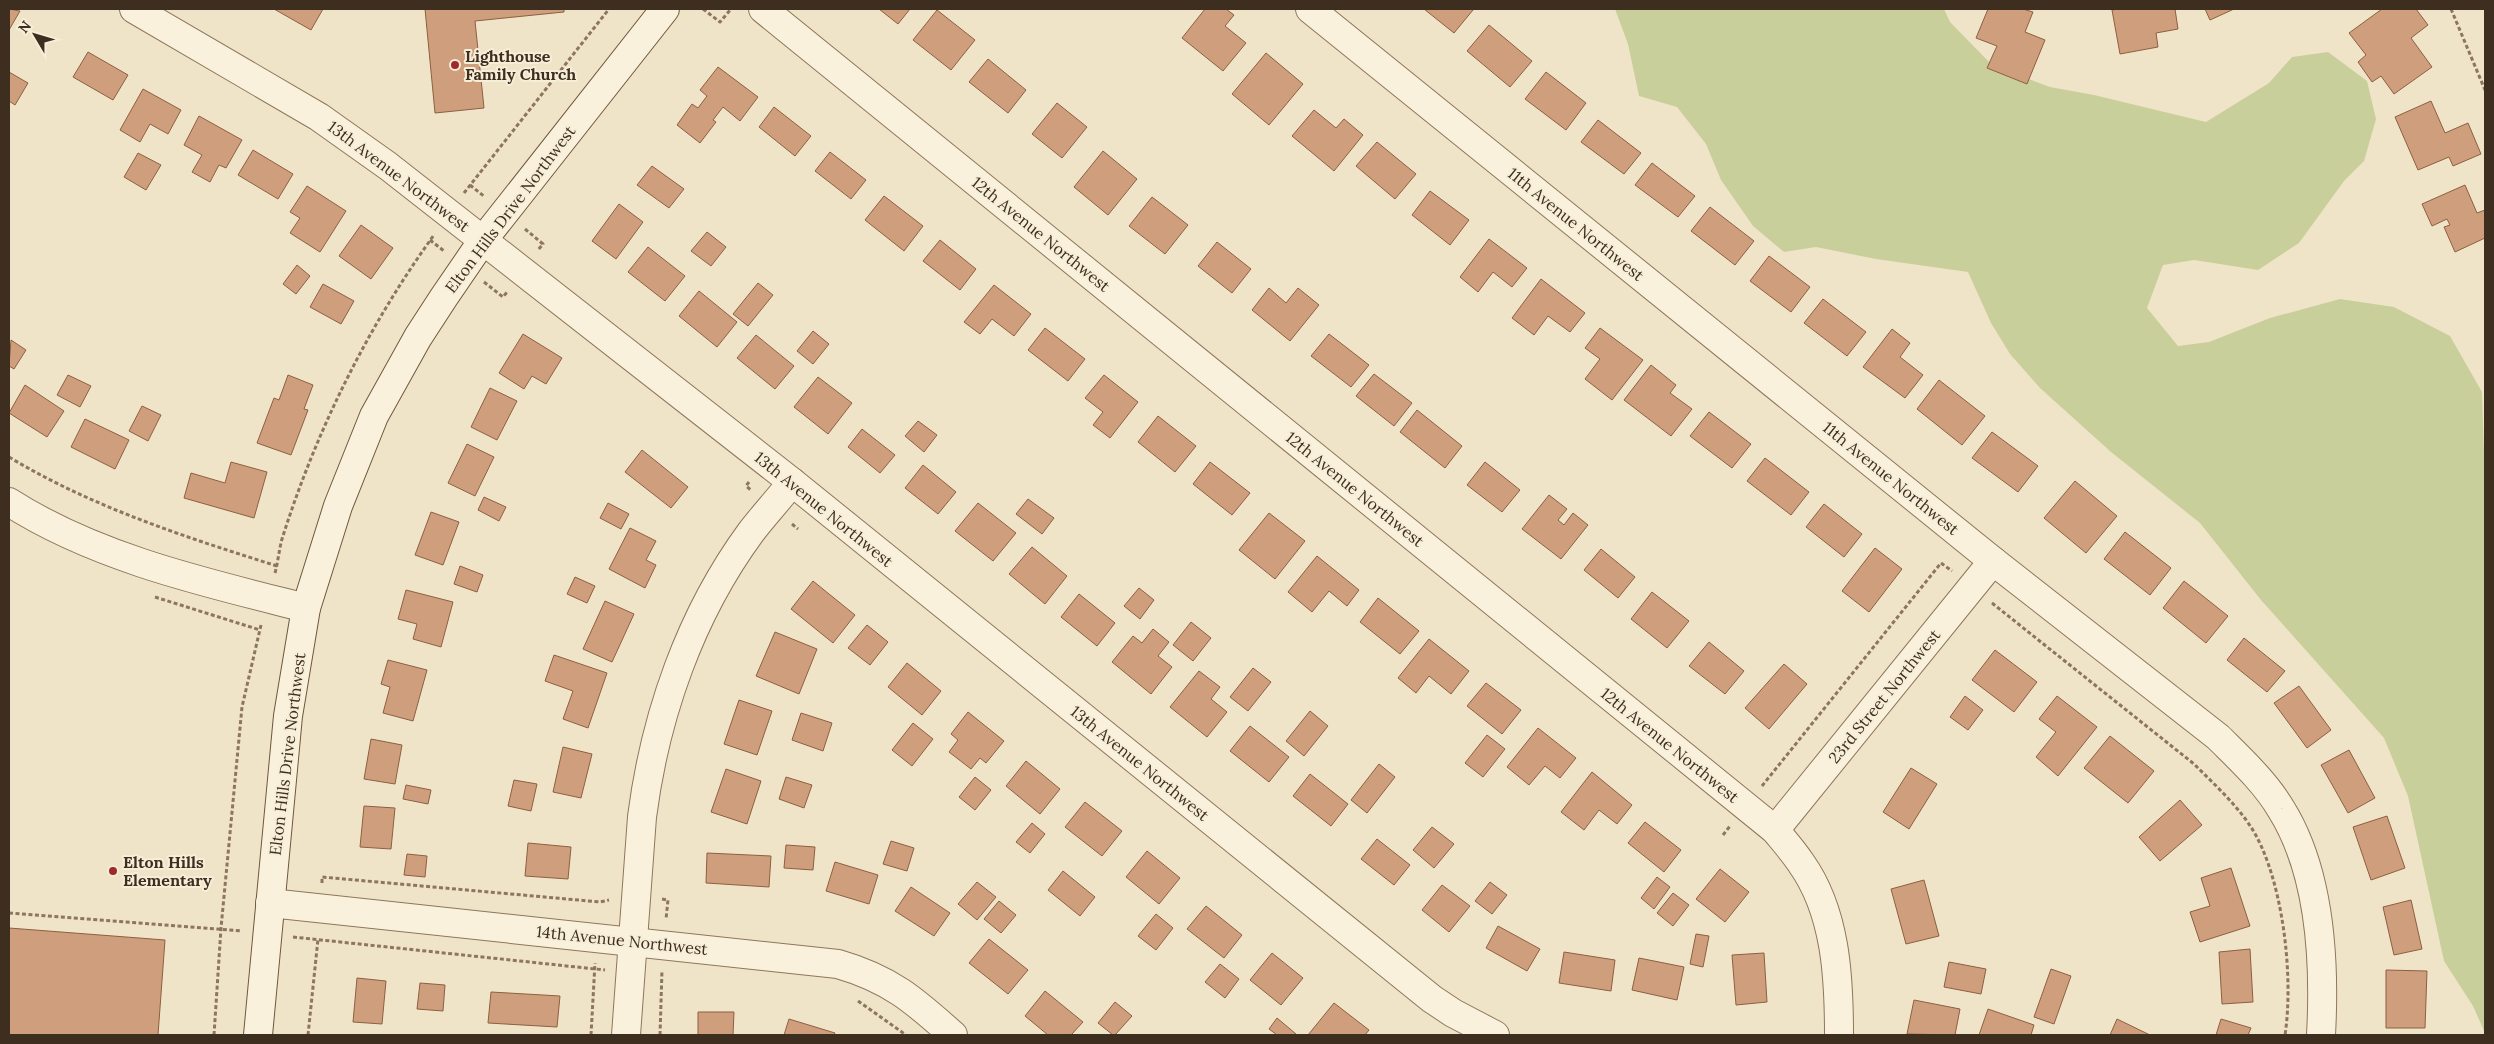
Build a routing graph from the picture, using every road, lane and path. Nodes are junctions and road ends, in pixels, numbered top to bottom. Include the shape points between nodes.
1 (134, 9) edge
2 (609, 9) edge
3 (665, 9) edge
4 (703, 9) edge
5 (731, 9) edge
6 (763, 9) edge
7 (1310, 9) edge
8 (2451, 9) edge
9 (2485, 90) edge
10 (470, 184) dead end
11 (430, 240) dead end
12 (483, 240) junction
13 (9, 457) edge
14 (792, 482) junction
15 (9, 502) edge
16 (1993, 561) junction
17 (1942, 563) dead end
18 (1995, 606) dead end
19 (306, 608) junction
20 (260, 630) dead end
21 (1746, 806) junction
22 (1775, 830) junction
23 (1723, 835) dead end
24 (322, 877) dead end
25 (600, 902) dead end
26 (270, 903) junction
27 (9, 913) edge
28 (221, 928) junction
29 (631, 941) junction
30 (671, 974) dead end
31 (852, 998) dead end
32 (214, 1035) edge
33 (258, 1035) edge
34 (308, 1035) edge
35 (591, 1035) edge
36 (626, 1035) edge
37 (660, 1035) edge
38 (906, 1035) edge
39 (953, 1035) edge
40 (1495, 1035) edge
41 (1839, 1035) edge
42 (2285, 1035) edge
43 (2321, 1035) edge

1 - 12 street, 13th Avenue Northwest via 319,117
2 - 10 path
3 - 12 street, Elton Hills Drive Northwest
4 - 5 path via 720,22
6 - 21 street, 12th Avenue Northwest
7 - 16 street, 11th Avenue Northwest
8 - 9 path
11 - 13 path via 386,307 327,420 297,493 277,566 185,537 115,509
12 - 14 street, 13th Avenue Northwest
12 - 19 street, Elton Hills Drive Northwest via 418,337 374,416 338,506
14 - 29 street via 727,567 673,679 646,785
14 - 40 street, 13th Avenue Northwest via 1432,999
15 - 19 street via 95,545 202,582
16 - 22 street, 23rd Street Northwest
16 - 43 street, 11th Avenue Northwest via 2218,738 2250,769 2281,808 2301,850 2314,903 2321,952
17 - 21 path
18 - 42 path via 2194,764 2224,793 2251,827 2267,862 2280,910 2287,975
19 - 26 street, Elton Hills Drive Northwest via 288,716
20 - 28 path via 242,708
21 - 22 street, 12th Avenue Northwest
21 - 23 path
22 - 41 street, 12th Avenue Northwest via 1802,864 1822,902 1833,945 1839,990
24 - 25 path
26 - 29 street, 14th Avenue Northwest
26 - 33 street, Elton Hills Drive Northwest
27 - 28 path
28 - 32 path
29 - 36 street
29 - 39 street, 14th Avenue Northwest via 809,960 867,972 915,1001
30 - 37 path via 662,974
31 - 38 path
34 - 35 path via 318,939 594,969

